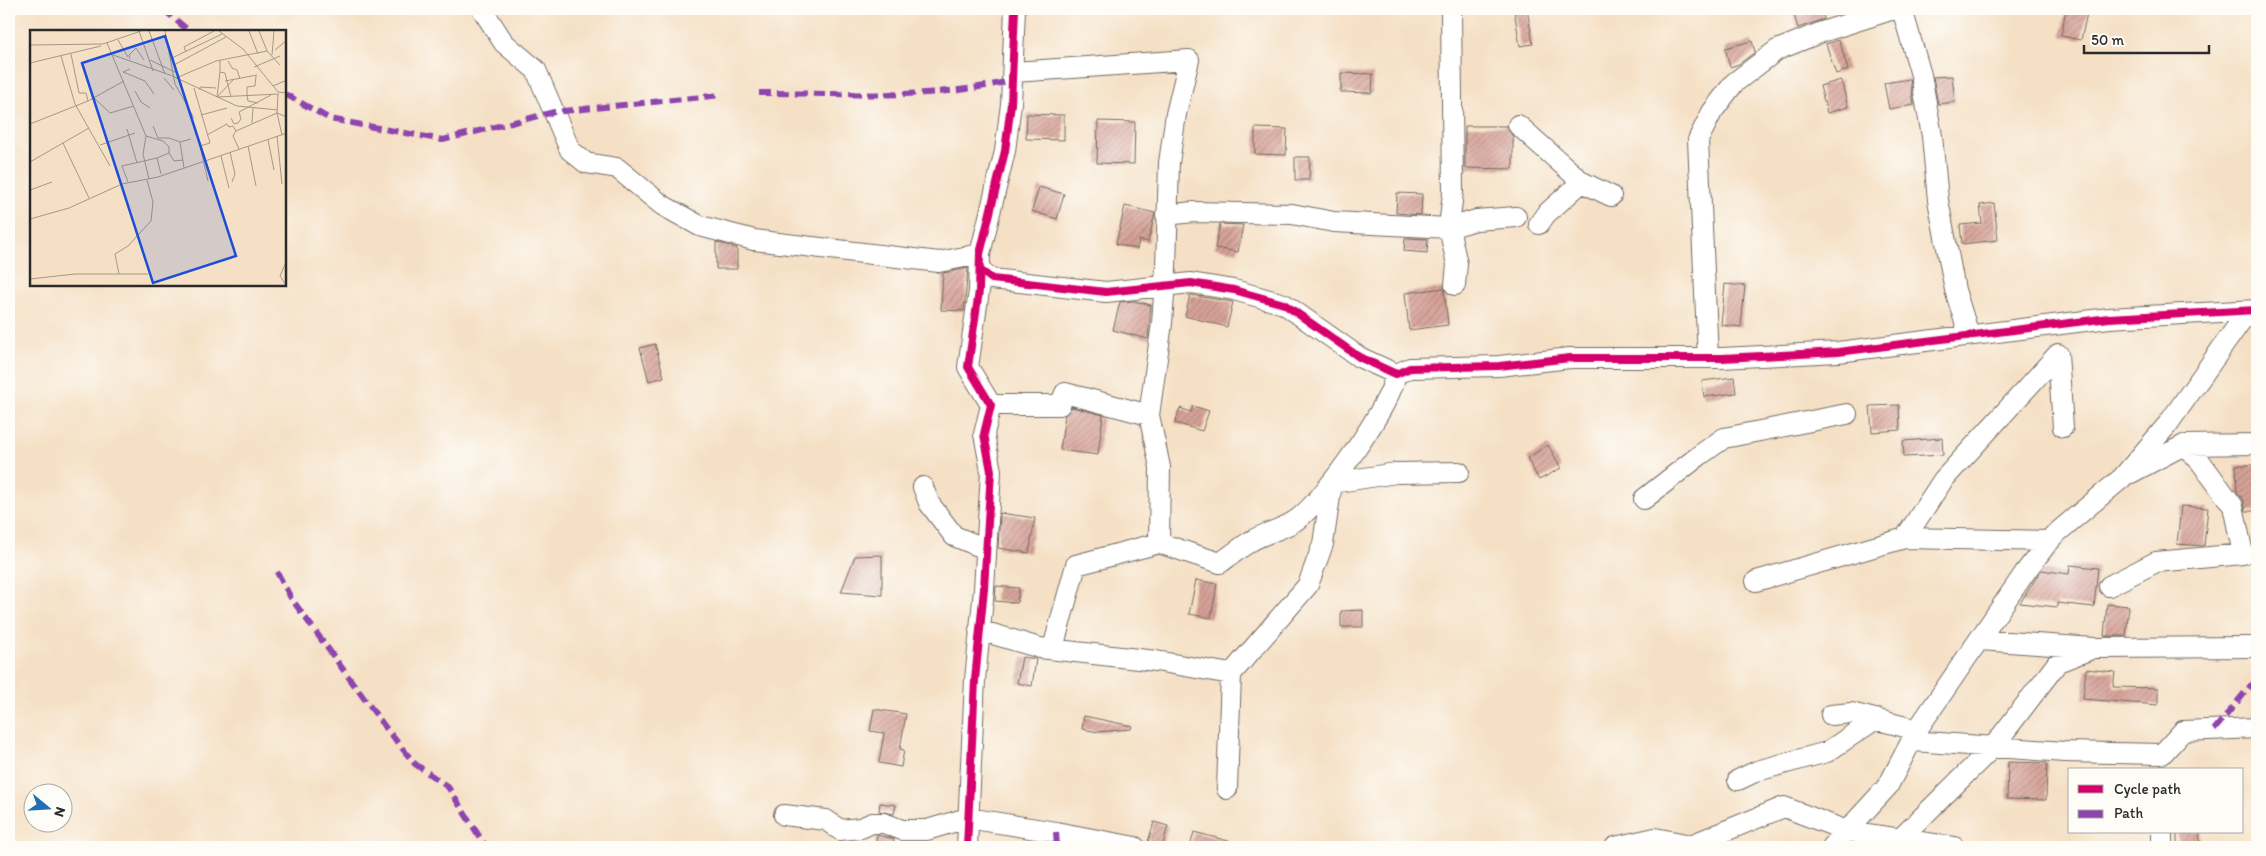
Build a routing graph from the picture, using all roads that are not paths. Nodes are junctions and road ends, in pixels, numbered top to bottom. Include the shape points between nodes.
1 (482, 9) edge
2 (1015, 9) edge
3 (1451, 9) edge
4 (1894, 9) edge
5 (1902, 9) edge
6 (1014, 72) junction
7 (1518, 125) dead end
8 (1582, 182) junction
9 (1611, 196) dead end
10 (1166, 215) junction
11 (1516, 217) dead end
12 (1539, 224) dead end
13 (1448, 228) junction
14 (980, 262) junction
15 (1455, 285) dead end
16 (1163, 286) junction
17 (2253, 310) edge
18 (1969, 335) junction
19 (1708, 358) junction
20 (1396, 374) junction
21 (990, 405) junction
22 (1847, 414) dead end
23 (1149, 415) junction
24 (2063, 427) dead end
25 (2257, 444) edge
26 (2184, 445) junction
27 (1459, 472) dead end
28 (2122, 478) junction
29 (1332, 483) junction
30 (923, 487) dead end
31 (1644, 500) dead end
32 (1905, 538) junction
33 (2050, 540) junction
34 (1159, 542) junction
35 (986, 548) junction
36 (1756, 581) dead end
37 (2109, 586) dead end
38 (979, 630) junction
39 (1980, 640) junction
40 (2257, 646) edge
41 (1053, 648) junction
42 (2094, 648) junction
43 (1231, 674) junction
44 (1831, 715) dead end
45 (1876, 719) junction
46 (2257, 728) edge
47 (1915, 736) junction
48 (1994, 747) junction
49 (2162, 762) edge
50 (1738, 780) dead end
51 (1227, 789) dead end
52 (784, 815) dead end
53 (968, 818) junction
54 (2162, 834) edge
55 (1848, 839) edge
56 (1900, 839) junction
57 (967, 847) edge
58 (1135, 847) edge
59 (1615, 847) edge
60 (1832, 847) edge
61 (1954, 847) edge
62 (2162, 847) edge

1 - 14 street via 504,43 536,70 570,150 586,163 617,168 662,206 700,226 754,240 939,262
2 - 6 street
3 - 13 street via 1453,183
4 - 19 street via 1777,50 1734,83 1712,112 1698,140
5 - 18 street via 1921,75 1932,136 1938,200 1953,281
6 - 10 street via 1190,60 1176,114
6 - 14 street via 1005,151
7 - 8 street
8 - 9 street
8 - 12 street
10 - 13 street via 1193,212 1292,214 1334,222
10 - 16 street
11 - 13 street via 1476,220
13 - 15 street via 1457,264
14 - 16 street via 992,279 1106,292
14 - 21 street via 968,367
16 - 20 street via 1190,283 1234,290 1284,304 1360,357
16 - 23 street via 1162,323
17 - 18 street via 2109,318
17 - 28 street via 2168,424
18 - 19 street via 1838,352
19 - 20 street via 1570,358 1499,366 1410,368
20 - 29 street via 1394,386 1366,434
21 - 23 street via 1060,406 1065,393
21 - 35 street via 984,434 991,471
22 - 31 street via 1724,438
23 - 34 street via 1160,467
24 - 32 street via 2058,354 1943,480
25 - 26 street
26 - 28 street
26 - 37 street via 2233,506 2243,554 2156,562
27 - 29 street via 1396,473
28 - 33 street
29 - 34 street via 1299,518 1252,541 1220,563
29 - 43 street via 1323,544 1308,586
30 - 35 street via 928,503 954,536
32 - 33 street
32 - 36 street
33 - 39 street
34 - 41 street via 1076,565
35 - 38 street
38 - 41 street via 1040,648
38 - 53 street
39 - 42 street
39 - 47 street
40 - 42 street
41 - 43 street
42 - 48 street via 2058,662
43 - 51 street
44 - 45 street via 1851,713
45 - 47 street
45 - 50 street via 1827,752 1757,771
46 - 49 street via 2183,731
47 - 48 street
47 - 55 street via 1888,786
48 - 49 street
48 - 56 street
52 - 53 street via 826,820 840,830 884,823 902,830 927,830
53 - 57 street
53 - 58 street
54 - 62 street
55 - 56 street
55 - 59 street via 1784,807 1691,845 1655,838
55 - 60 street
56 - 61 street

